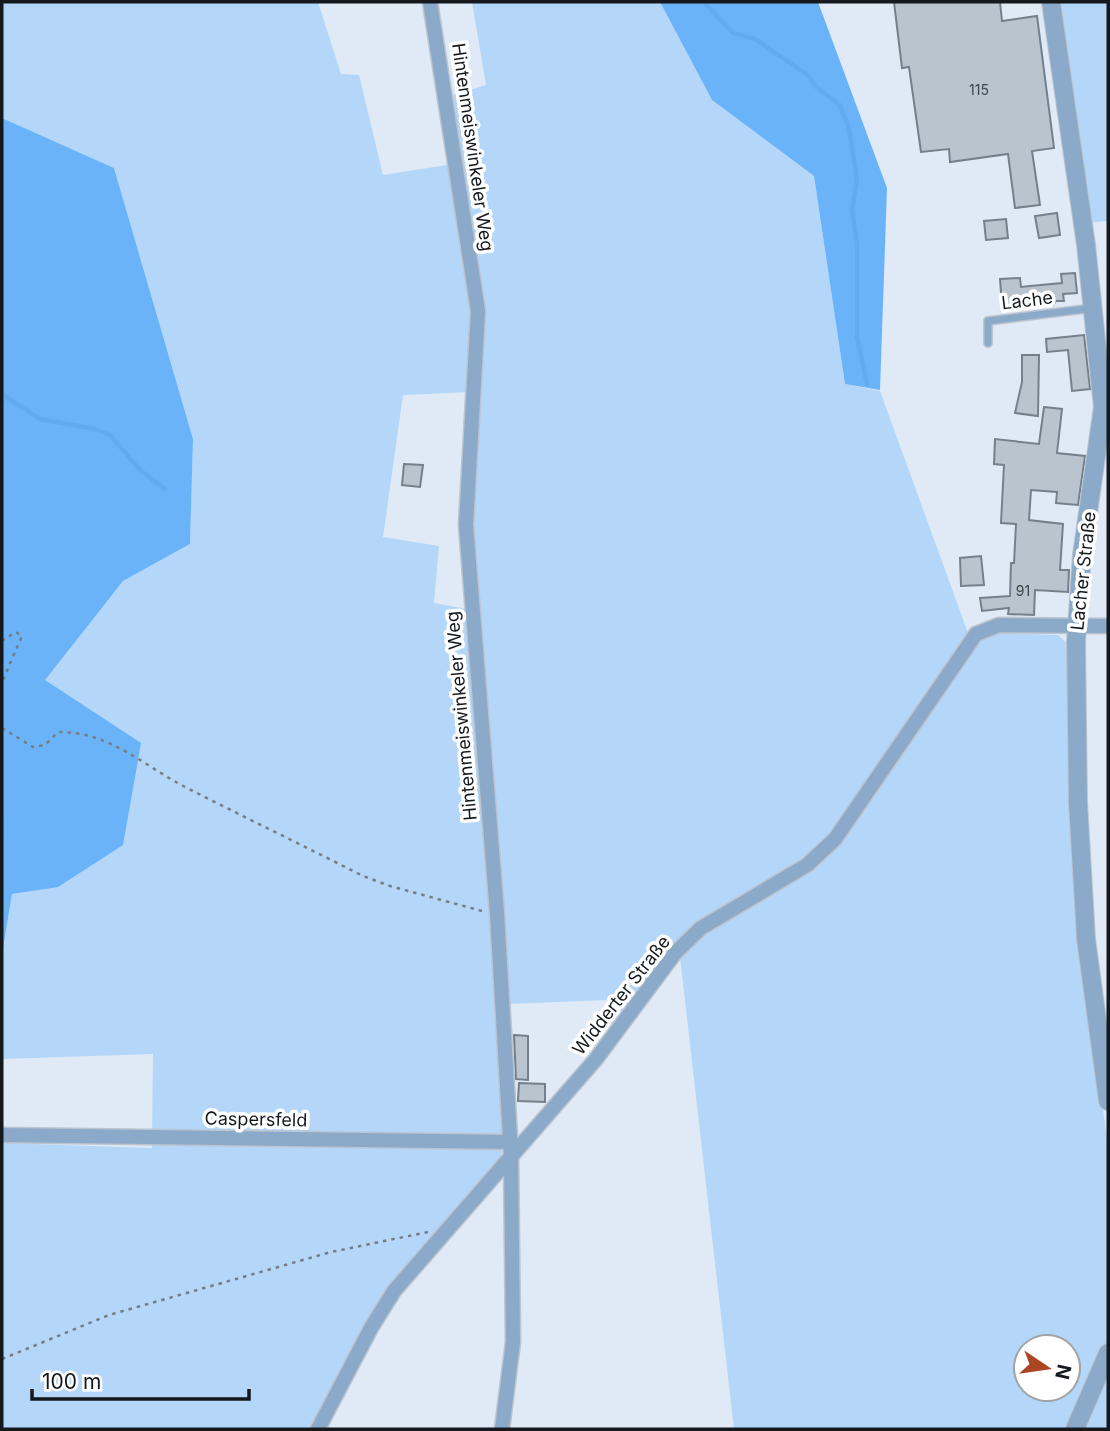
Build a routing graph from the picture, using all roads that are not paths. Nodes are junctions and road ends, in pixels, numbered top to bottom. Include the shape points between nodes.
1 (430, 2) edge
2 (1051, 2) edge
3 (1093, 308) junction
4 (988, 343) dead end
5 (1108, 626) edge
6 (1077, 627) junction
7 (1108, 1101) edge
8 (2, 1135) edge
9 (511, 1149) junction
10 (1108, 1353) edge
11 (318, 1429) edge
12 (502, 1429) edge
13 (1076, 1429) edge

1 - 9 street, Hintenmeiswinkeler Weg via 478,312 466,525
2 - 3 street, Lacher Straße
3 - 4 lane, Lache via 988,321
3 - 6 street, Lacher Straße via 1103,418 1082,555
5 - 6 street, Widderter Straße
6 - 7 street, Lacher Straße via 1078,803 1086,939
6 - 9 street, Widderter Straße via 999,625 976,634 835,839 807,865 718,916 683,944 597,1059
8 - 9 street, Caspersfeld
9 - 11 street, Widderter Straße via 383,1307
9 - 12 street, Hintenmeiswinkeler Weg via 513,1342
10 - 13 street

